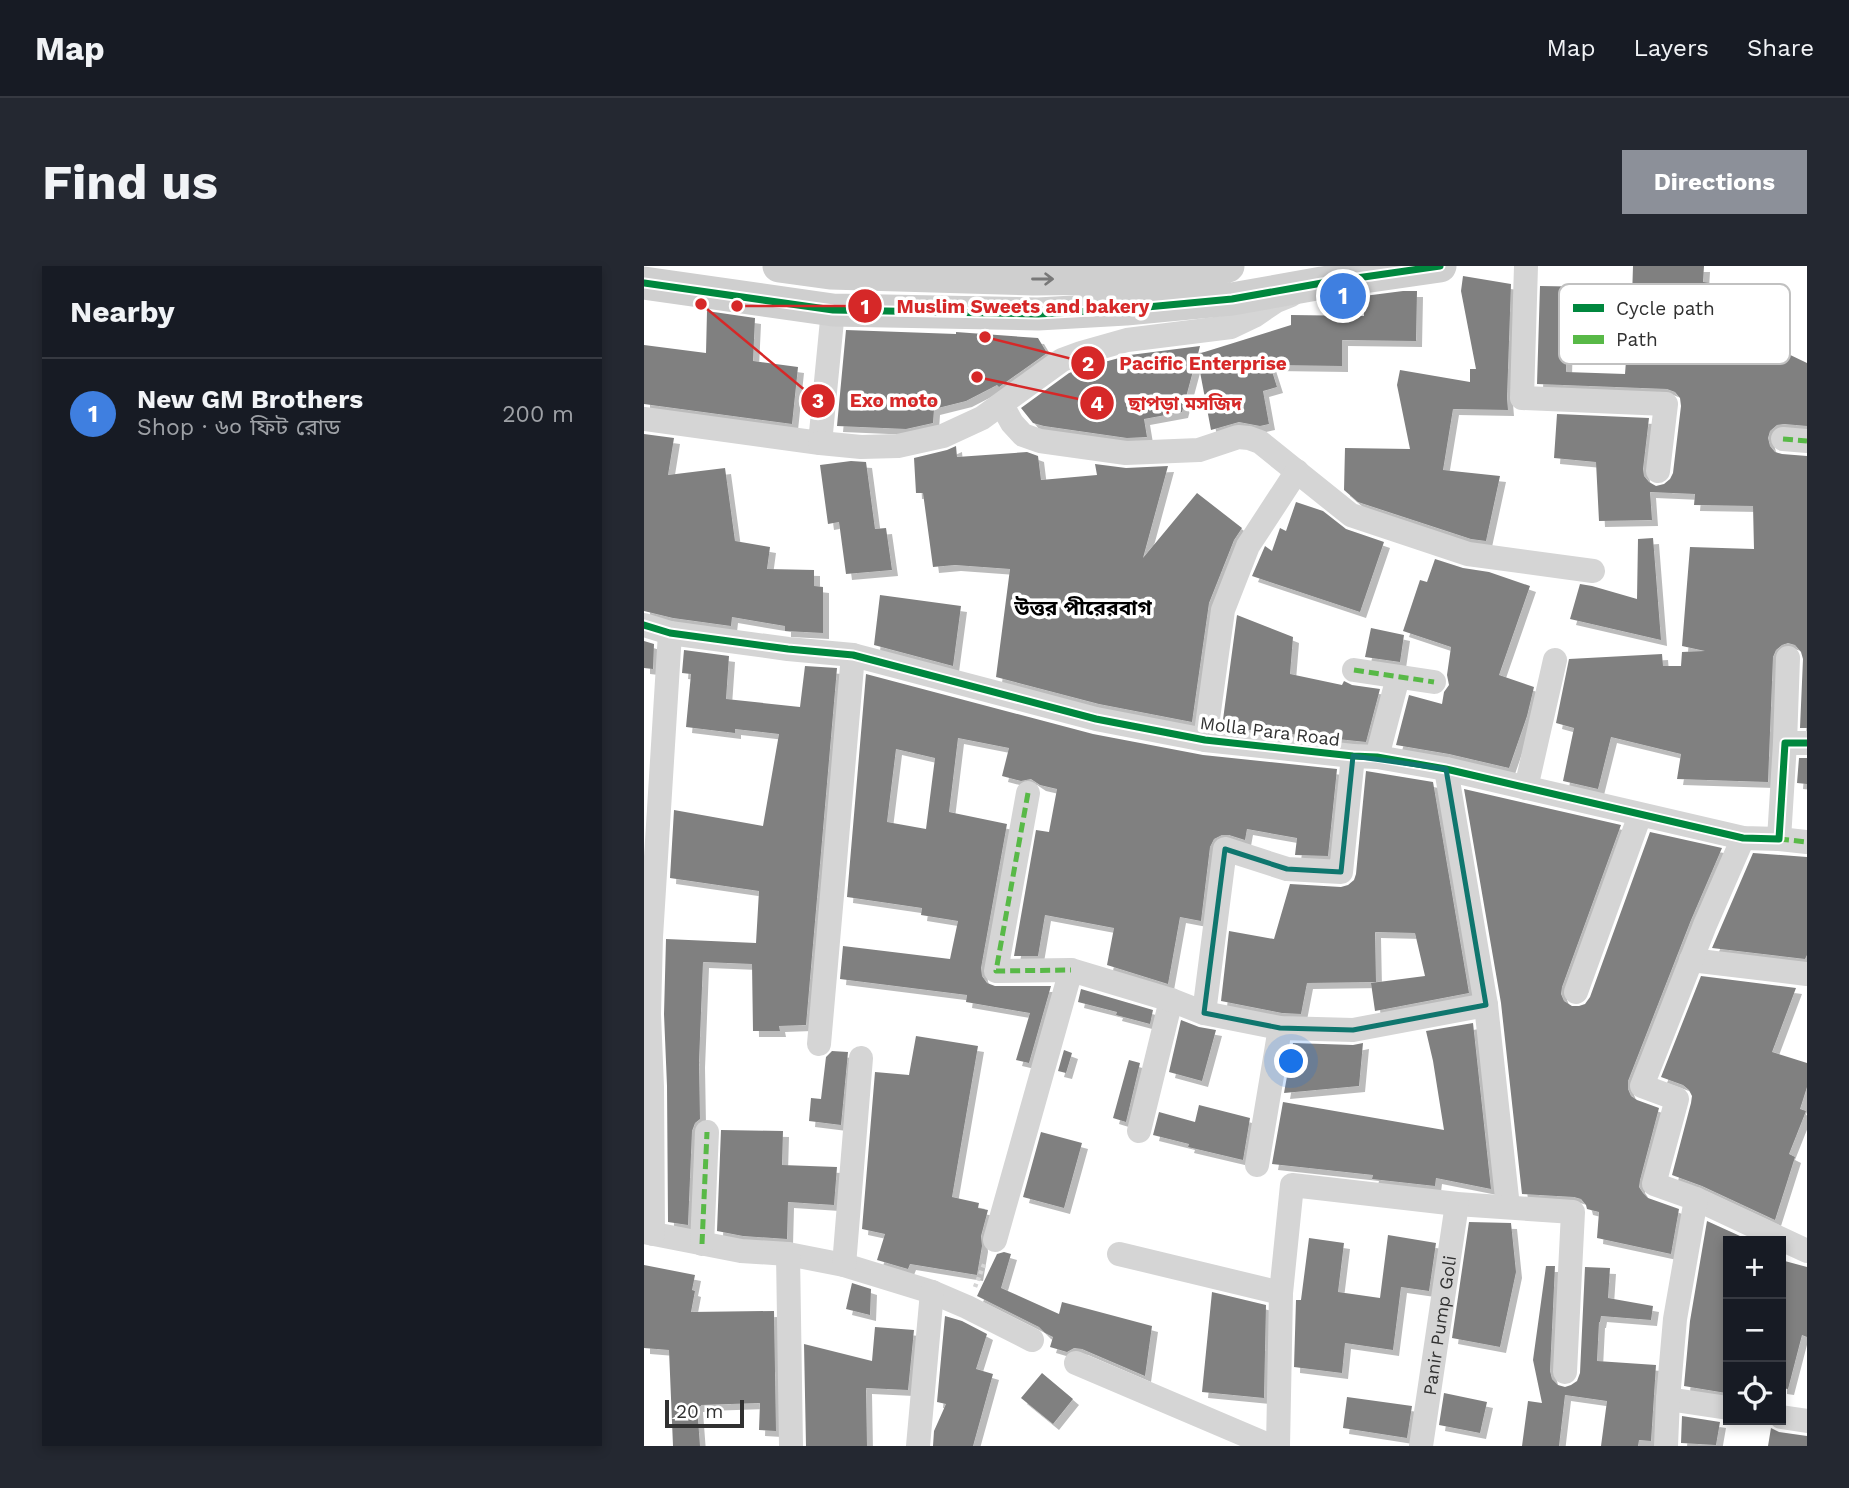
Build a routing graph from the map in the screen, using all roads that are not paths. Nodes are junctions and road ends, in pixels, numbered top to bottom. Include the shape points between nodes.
1 (779, 266) edge
2 (1228, 266) edge
3 (1440, 266) edge
4 (1526, 266) edge
5 (831, 270) edge
6 (644, 283) edge
7 (1322, 283) junction
8 (834, 310) junction
9 (1002, 405) junction
10 (644, 419) edge
11 (820, 443) junction
12 (1297, 471) junction
13 (1658, 471) dead end
14 (1593, 570) dead end
15 (644, 625) edge
16 (670, 633) junction
17 (853, 655) junction
18 (1788, 658) dead end
19 (1555, 660) dead end
20 (1354, 670) dead end
21 (1398, 677) junction
22 (1434, 682) dead end
23 (1205, 740) junction
24 (1796, 743) edge
25 (1353, 756) junction
26 (1377, 757) junction
27 (1446, 769) junction
28 (1526, 788) junction
29 (1028, 793) dead end
30 (1640, 814) junction
31 (1743, 838) junction
32 (1779, 839) junction
33 (1807, 842) edge
34 (1691, 960) junction
35 (1071, 970) junction
36 (1807, 974) edge
37 (1576, 992) dead end
38 (1171, 1000) junction
39 (1486, 1005) junction
40 (1204, 1013) junction
41 (1280, 1028) junction
42 (820, 1044) dead end
43 (861, 1058) dead end
44 (1139, 1131) dead end
45 (707, 1132) dead end
46 (1257, 1165) dead end
47 (1696, 1199) junction
48 (1457, 1204) junction
49 (1508, 1207) junction
50 (648, 1233) edge
51 (995, 1240) road end
52 (702, 1244) junction
53 (1807, 1251) edge
54 (788, 1254) junction
55 (1119, 1254) dead end
56 (844, 1265) junction
57 (932, 1292) junction
58 (1281, 1293) junction
59 (1032, 1340) dead end
60 (1076, 1363) dead end
61 (1565, 1372) dead end
62 (1668, 1399) junction
63 (1723, 1407) edge
64 (1786, 1418) edge
65 (1807, 1421) edge
66 (791, 1446) edge
67 (918, 1446) edge
68 (1271, 1446) edge
69 (1278, 1446) edge
70 (1421, 1446) edge
71 (1667, 1446) edge

1 - 5 street
5 -> 2 street via 1032,279 1116,278
3 - 7 street
4 - 13 street via 1521,398 1666,404
6 - 8 street
7 - 8 street via 1232,299 1038,314
7 - 9 street via 1276,301 1231,327 1127,340 1062,360
8 - 11 street
9 - 11 street via 943,436 898,446
9 - 12 street via 1023,435 1040,441 1126,453 1199,450 1238,437 1250,438
10 - 11 street
12 - 14 street via 1351,515 1468,554
12 - 23 street via 1248,546 1223,610
15 - 16 street, Molla Para Road
16 - 17 street, Molla Para Road
16 - 50 street via 650,937
17 - 23 street, Molla Para Road via 1096,719
17 - 42 street
18 - 24 street
19 - 28 street
20 - 21 street
21 - 22 street
21 - 26 street
23 - 25 street, Molla Para Road
24 - 32 street
25 - 26 street, Molla Para Road
25 - 40 street via 1341,872 1287,869 1225,849
26 - 27 street, Molla Para Road
27 - 28 street, Molla Para Road
27 - 39 street
28 - 30 street, Molla Para Road
29 - 35 street via 996,971
30 - 31 street, Molla Para Road
30 - 37 street
31 - 32 street, Molla Para Road
31 - 34 street
32 - 33 street, Molla Para Road
34 - 36 street
34 - 47 street via 1642,1086 1677,1099 1654,1184
35 - 38 street
35 - 51 street
38 - 40 street
38 - 44 street
39 - 41 street via 1353,1030
39 - 49 street
40 - 41 street
41 - 46 street
43 - 56 street
45 - 52 street
47 - 53 street
47 - 62 street via 1675,1319
48 - 49 street
48 - 58 street via 1292,1185
48 - 70 street, Panir Pump Goli
49 - 61 street via 1573,1212
50 - 52 street
52 - 54 street
54 - 56 street
54 - 66 street
55 - 58 street
56 - 57 street
57 - 59 street
57 - 67 street
58 - 69 street
60 - 68 street
62 - 63 street
62 - 71 street
64 - 65 street

